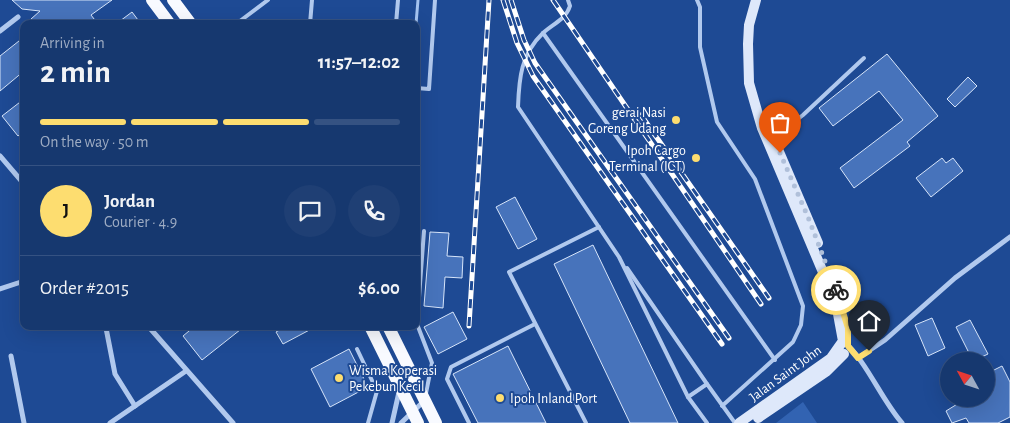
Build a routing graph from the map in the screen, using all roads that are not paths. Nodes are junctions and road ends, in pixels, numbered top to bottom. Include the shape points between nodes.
1 (152, 0) edge
2 (173, 0) edge
3 (268, 0) edge
4 (312, 0) edge
5 (398, 0) edge
6 (435, 0) edge
7 (568, 0) edge
8 (697, 0) edge
9 (756, 0) edge
10 (762, 0) edge
11 (18, 17) dead end
12 (167, 20) edge
13 (188, 20) edge
14 (241, 20) edge
15 (310, 20) edge
16 (396, 20) edge
17 (0, 31) edge
18 (543, 33) junction
19 (864, 58) dead end
20 (420, 88) edge
21 (774, 138) junction
22 (0, 156) edge
23 (20, 179) edge
24 (599, 227) junction
25 (424, 231) dead end
26 (1010, 237) edge
27 (619, 257) junction
28 (20, 282) edge
29 (420, 284) edge
30 (0, 289) edge
31 (536, 324) junction
32 (106, 330) edge
33 (151, 330) edge
34 (372, 330) edge
35 (390, 330) edge
36 (419, 330) edge
37 (846, 343) junction
38 (357, 349) dead end
39 (11, 356) dead end
40 (858, 358) junction
41 (775, 360) junction
42 (186, 371) junction
43 (707, 384) junction
44 (400, 387) junction
45 (688, 397) junction
46 (425, 400) junction
47 (135, 406) junction
48 (722, 406) junction
49 (415, 418) edge
50 (24, 423) edge
51 (110, 423) edge
52 (233, 423) edge
53 (368, 423) edge
54 (392, 423) edge
55 (401, 423) edge
56 (436, 423) edge
57 (469, 423) edge
58 (586, 423) edge
59 (706, 423) edge
60 (735, 423) edge
61 (739, 423) edge
62 (751, 423) edge
63 (902, 423) edge

1 - 12 main road
2 - 13 main road
3 - 14 lane
4 - 15 lane
5 - 16 lane
6 - 20 lane via 429,88
7 - 18 lane via 570,6 565,17
8 - 41 lane via 700,7 700,47 717,122 755,179 802,301 803,317 798,334
9 - 37 street via 748,44 752,99 836,303
10 - 21 street via 754,44 755,82
11 - 17 street
18 - 24 lane via 533,43 521,67 518,107
18 - 41 lane
19 - 21 lane via 804,115
21 - 37 street via 840,302 848,328
22 - 23 street
24 - 27 lane
24 - 31 lane via 509,272
25 - 29 lane
26 - 40 street via 955,278 885,340
27 - 43 lane
27 - 45 lane
28 - 30 street
31 - 57 lane via 452,367 447,379
31 - 58 lane
32 - 47 street via 115,374
33 - 42 street
34 - 44 main road
35 - 46 main road
36 - 46 lane via 432,363
37 - 40 street
37 - 61 street, Jalan Saint John via 823,365
37 - 62 street, Jalan Saint John via 842,357 827,371
38 - 53 lane via 377,391
39 - 50 street
40 - 63 street
41 - 48 lane
42 - 47 street
42 - 52 street
43 - 45 lane
43 - 48 lane
44 - 49 main road
44 - 54 street
45 - 59 lane
46 - 49 street
46 - 56 main road
47 - 51 street
48 - 60 lane
49 - 55 street

